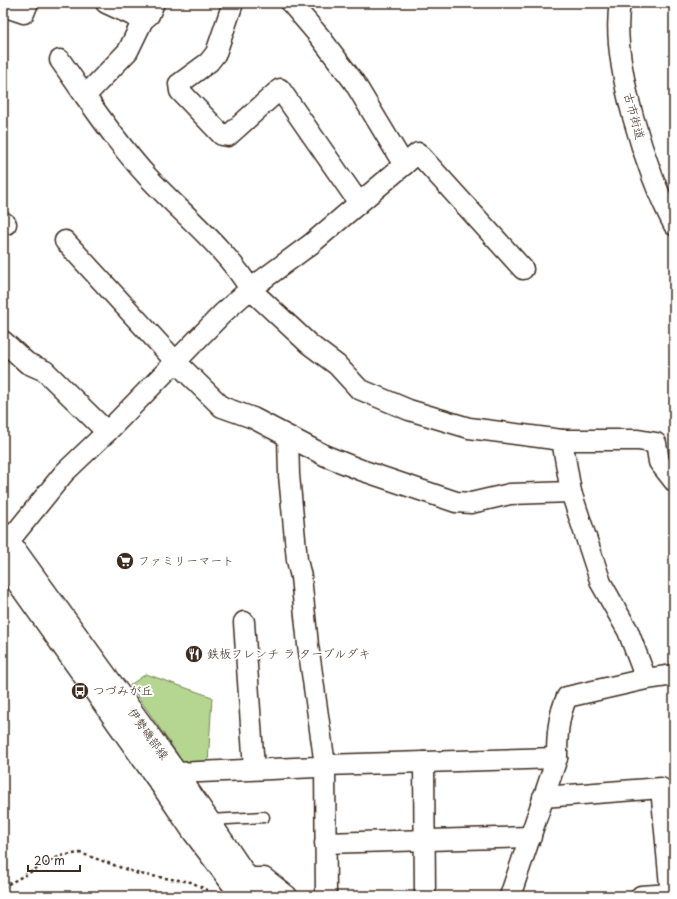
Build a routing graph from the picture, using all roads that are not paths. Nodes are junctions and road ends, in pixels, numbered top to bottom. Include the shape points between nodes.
1 (28, 3) edge
2 (106, 3) edge
3 (154, 3) edge
4 (233, 3) edge
5 (291, 3) edge
6 (620, 3) edge
7 (3, 6) edge
8 (143, 20) junction
9 (60, 60) dead end
10 (85, 96) junction
11 (404, 165) junction
12 (359, 203) junction
13 (674, 224) edge
14 (64, 241) dead end
15 (523, 269) dead end
16 (250, 289) junction
17 (3, 341) edge
18 (176, 362) junction
19 (107, 432) junction
20 (288, 437) junction
21 (562, 440) junction
22 (674, 481) edge
23 (571, 492) junction
24 (6, 538) edge
25 (3, 561) edge
26 (244, 622) dead end
27 (674, 675) edge
28 (646, 679) junction
29 (557, 758) junction
30 (424, 762) junction
31 (325, 765) junction
32 (254, 769) junction
33 (176, 773) junction
34 (667, 786) edge
35 (544, 797) junction
36 (264, 817) dead end
37 (208, 820) junction
38 (531, 837) junction
39 (424, 839) junction
40 (325, 843) junction
41 (671, 864) edge
42 (234, 891) edge
43 (671, 895) edge
44 (263, 896) edge
45 (286, 896) edge
46 (326, 896) edge
47 (425, 896) edge
48 (510, 896) edge
49 (641, 896) edge

1 - 7 street via 24,13
2 - 8 street
3 - 8 street via 149,15
4 - 12 street via 216,53 209,62 179,84 180,91 222,135 228,136 280,89
5 - 11 street via 354,82
6 - 13 street, 古市街道 via 617,19 624,77 652,178
8 - 10 street via 128,51
9 - 10 street
10 - 16 street via 118,142 245,279
11 - 12 street
11 - 15 street via 418,154
12 - 16 street via 311,244
14 - 18 street
16 - 18 street
16 - 21 street via 309,344 337,365 359,389 409,410 469,428
17 - 19 street via 27,363 45,370
18 - 19 street
18 - 20 street via 222,407 253,418
19 - 24 street via 64,473
20 - 23 street via 361,470 456,502 472,503 510,494
20 - 31 street via 297,560
21 - 22 street via 656,442 659,462
21 - 23 street
23 - 28 street via 601,583 628,631
24 - 33 main road, 伊勢磯部線
25 - 42 main road, 伊勢磯部線
26 - 32 street
27 - 28 street
28 - 29 street via 567,698 562,708 557,737
29 - 30 street
29 - 35 street
30 - 31 street
30 - 39 street
31 - 32 street
31 - 40 street
32 - 33 street
33 - 37 main road, 伊勢磯部線
34 - 35 street
34 - 41 street
35 - 38 street
36 - 37 lane
37 - 42 main road, 伊勢磯部線
38 - 39 street
38 - 48 street
39 - 40 street
39 - 47 street
40 - 46 street
41 - 43 street
42 - 44 main road, 伊勢磯部線
42 - 45 street via 264,878
43 - 49 street

